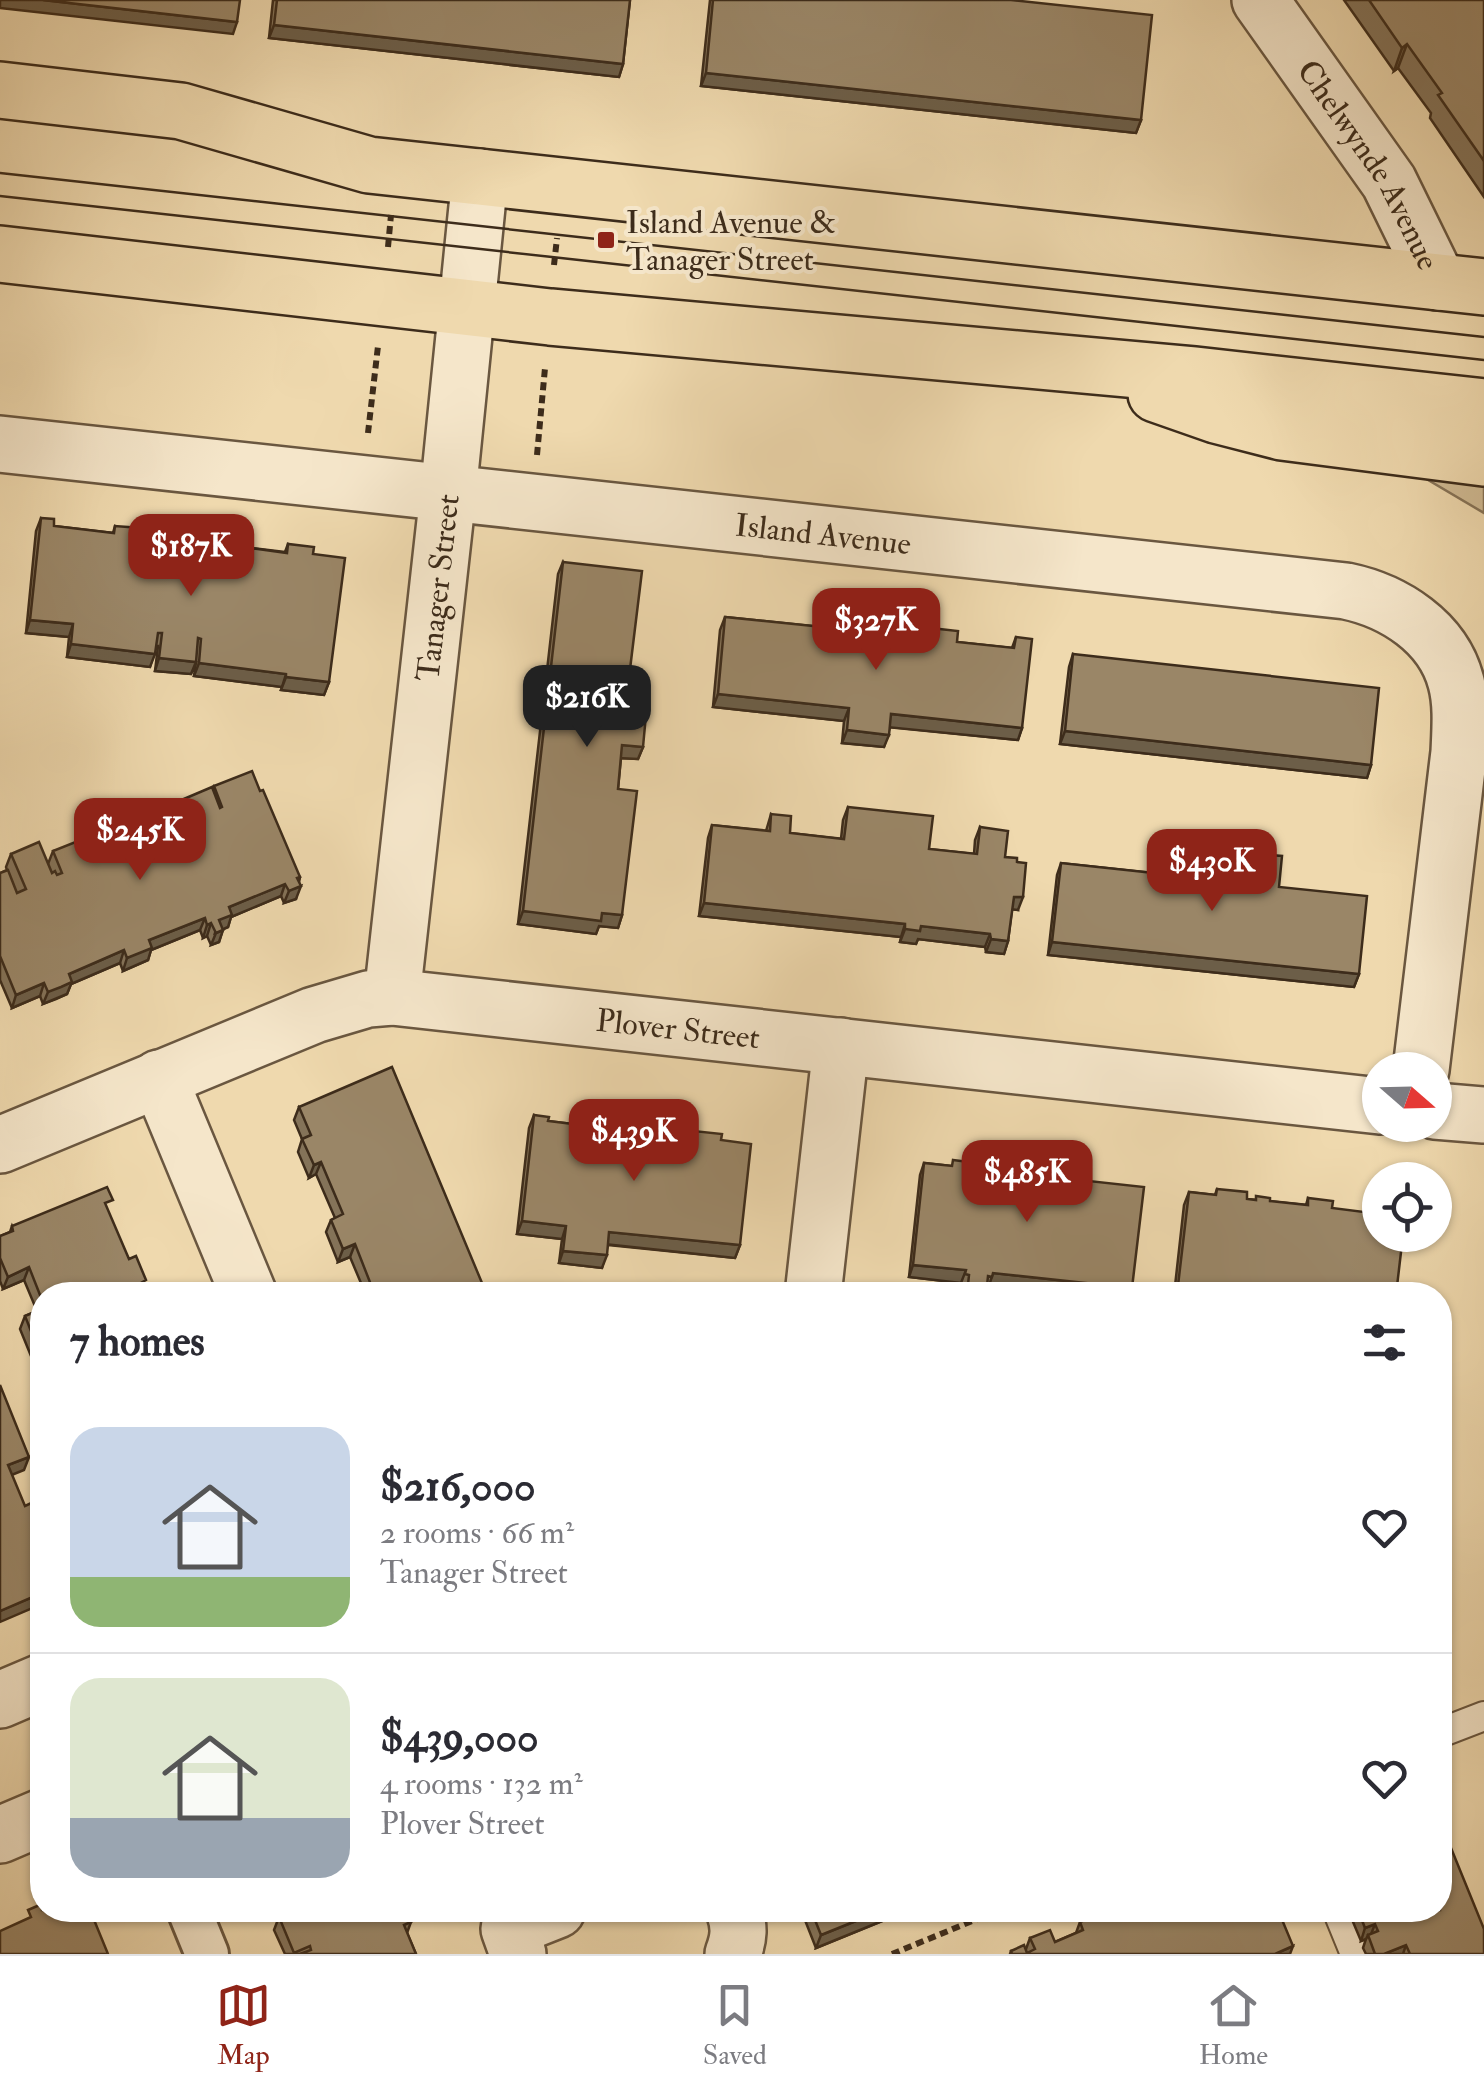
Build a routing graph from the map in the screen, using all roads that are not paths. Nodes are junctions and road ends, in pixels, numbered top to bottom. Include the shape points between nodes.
1 (1260, 0) edge
2 (0, 90) edge
3 (480, 177) junction
4 (0, 254) edge
5 (1461, 284) edge
6 (467, 308) junction
7 (1077, 366) junction
8 (1484, 407) edge
9 (0, 444) edge
10 (1484, 458) edge
11 (448, 494) junction
12 (392, 997) junction
13 (841, 1046) junction
14 (1422, 1052) edge
15 (159, 1078) junction
16 (1362, 1104) edge
17 (1452, 1112) edge
18 (1484, 1115) edge
19 (0, 1145) edge
20 (243, 1282) edge
21 (814, 1282) edge
22 (30, 1687) edge
23 (0, 1700) edge
24 (1484, 1716) edge
25 (1452, 1728) edge
26 (30, 1822) edge
27 (0, 1834) edge
28 (193, 1922) edge
29 (738, 1922) edge
30 (1342, 1922) edge
31 (207, 1954) edge
32 (733, 1954) edge
33 (1354, 1954) edge

1 - 5 street, Chelwynde Avenue
2 - 3 main road via 181,111 369,165
3 - 5 main road
3 - 6 street, Tanager Street
4 - 6 main road
6 - 7 main road
6 - 11 street, Tanager Street
7 - 8 main road
7 - 10 main road via 1282,432
9 - 11 street, Island Avenue
11 - 12 street, Tanager Street
11 - 14 street, Island Avenue via 1346,591 1404,614 1448,661 1460,707
12 - 13 street, Plover Street
12 - 15 street, Plover Street via 314,1014
13 - 16 street, Plover Street
13 - 21 street
15 - 19 street, Plover Street
15 - 20 street
17 - 18 street
22 - 23 street
24 - 25 lane
26 - 27 street
28 - 31 street
29 - 32 street
30 - 33 lane

